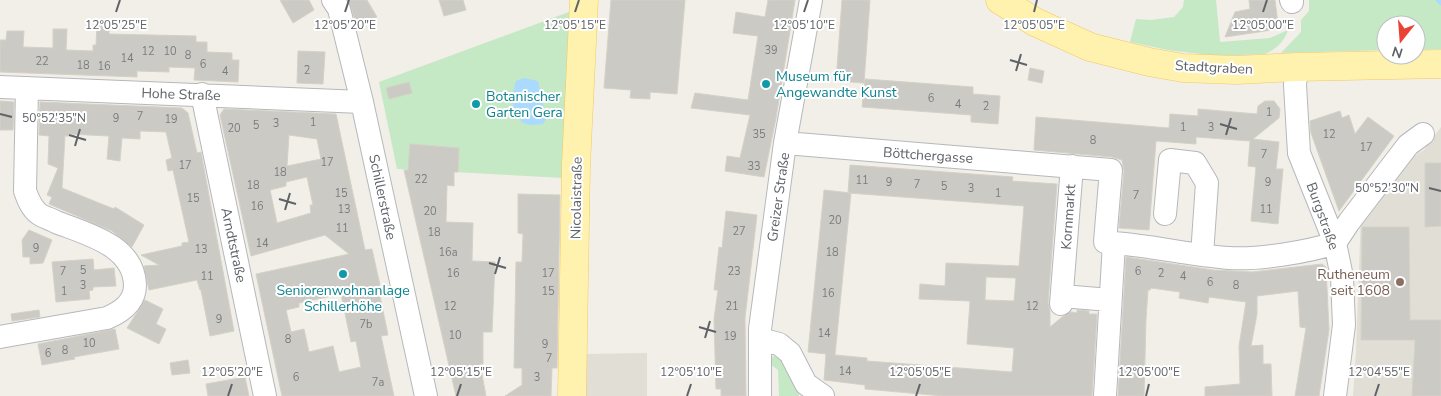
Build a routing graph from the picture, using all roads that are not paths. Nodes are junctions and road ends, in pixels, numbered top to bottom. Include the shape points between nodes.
1 (333, 0) edge
2 (584, 0) edge
3 (811, 0) edge
4 (1000, 0) edge
5 (1441, 64) edge
6 (1297, 67) junction
7 (0, 87) edge
8 (27, 88) junction
9 (202, 94) junction
10 (362, 102) junction
11 (1423, 134) dead end
12 (785, 143) junction
13 (1072, 166) junction
14 (1165, 214) dead end
15 (1114, 243) junction
16 (1335, 243) junction
17 (1202, 255) junction
18 (1110, 304) junction
19 (0, 337) edge
20 (760, 339) junction
21 (266, 396) edge
22 (426, 396) edge
23 (572, 396) edge
24 (760, 396) edge
25 (822, 396) edge
26 (1105, 396) edge
27 (1335, 396) edge

1 - 10 street, Schillerstraße via 339,9
2 - 23 main road, Nicolaistraße via 576,156
3 - 12 street, Greizer Straße
4 - 6 main road, Stadtgraben via 1035,22 1090,47 1149,62 1183,68 1236,70
5 - 6 main road, Stadtgraben
6 - 16 street, Burgstraße via 1299,153
7 - 8 street, Hohe Straße
8 - 9 street, Hohe Straße
8 - 19 street via 25,191 30,203 39,214 112,246 126,258 135,287 130,302 106,318
9 - 10 street, Hohe Straße
9 - 21 street, Arndtstraße
10 - 22 street, Schillerstraße
11 - 16 street via 1408,145
12 - 13 street, Böttchergasse
12 - 20 street, Greizer Straße
13 - 15 street, Kornmarkt via 1111,170 1105,242
13 - 18 street, Kornmarkt via 1061,300
14 - 17 street via 1170,160 1195,163 1207,183
15 - 17 street
15 - 18 street, Kornmarkt
16 - 17 street via 1315,250 1253,257
16 - 27 street, Burgstraße via 1342,277 1344,325
18 - 26 street
20 - 24 street, Greizer Straße
20 - 25 street via 779,344 790,353 806,384

